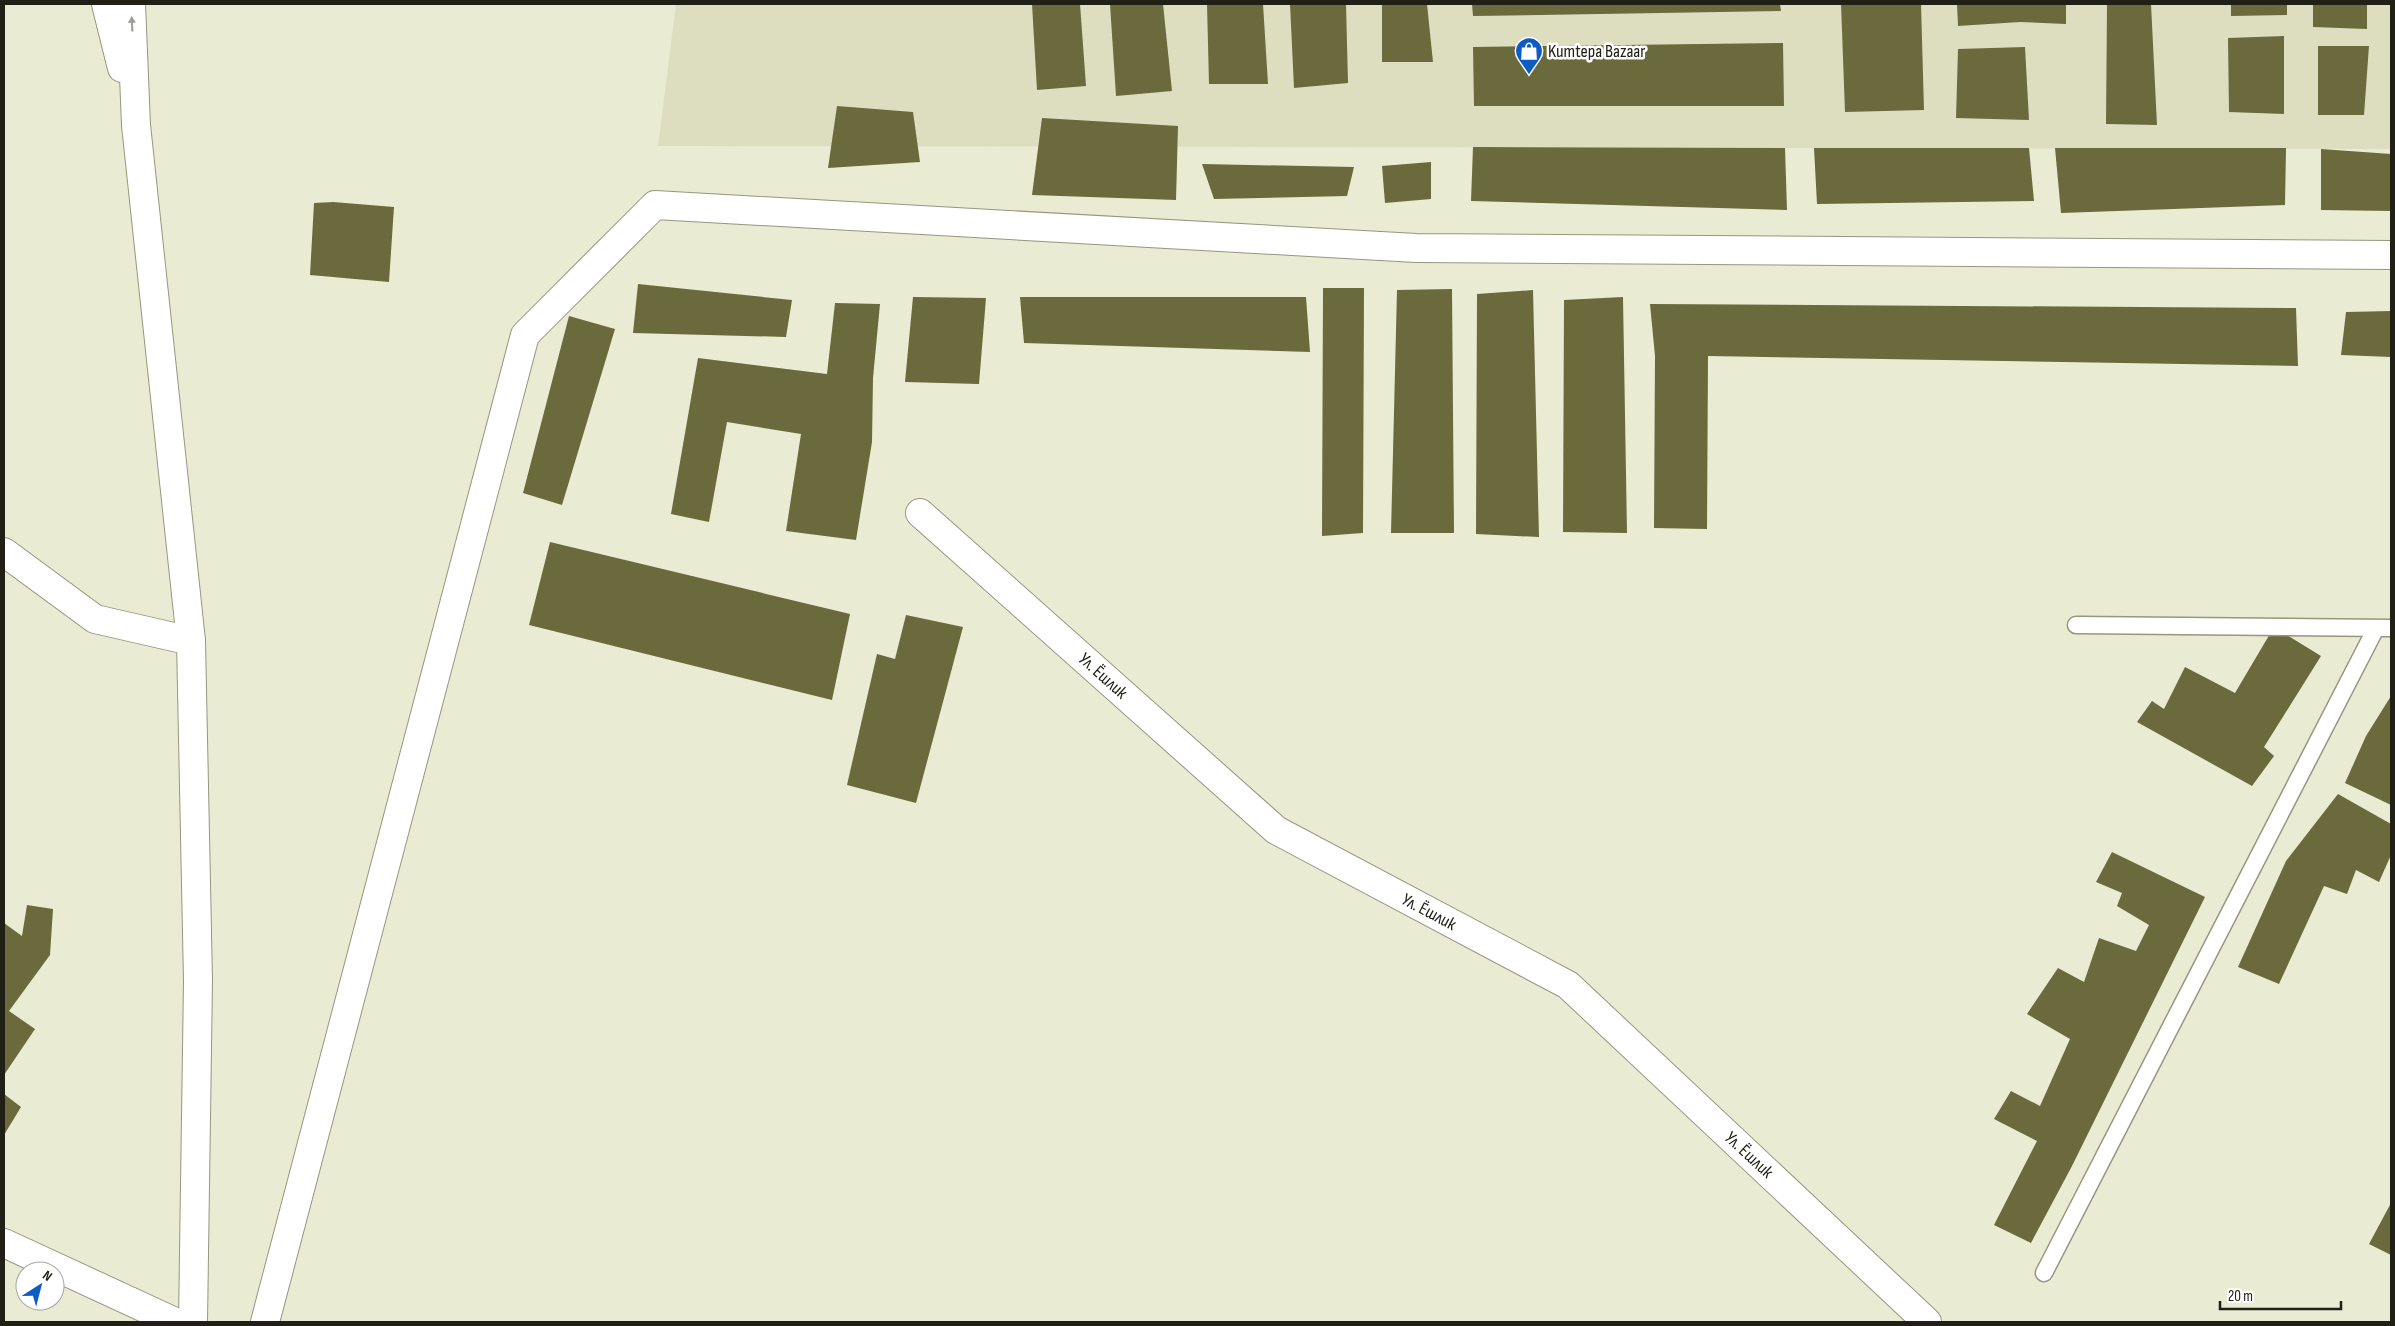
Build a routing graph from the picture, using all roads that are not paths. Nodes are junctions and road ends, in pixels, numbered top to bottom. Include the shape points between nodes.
1 (106, 4) edge
2 (131, 4) edge
3 (136, 125) junction
4 (2391, 255) edge
5 (920, 513) dead end
6 (4, 552) edge
7 (2076, 625) dead end
8 (2384, 628) edge
9 (190, 641) junction
10 (4, 1243) edge
11 (2044, 1273) dead end
12 (175, 1322) edge
13 (192, 1322) edge
14 (265, 1322) edge
15 (1927, 1322) edge

1 - 3 street
3 -> 2 street
3 - 9 street
4 - 14 street via 1416,248 655,205 525,335
5 - 15 street, Ул. Ёшлик via 1276,830 1568,985
6 - 9 street via 95,619
7 - 8 lane
8 - 11 lane
9 - 13 street via 198,981
10 - 12 street

